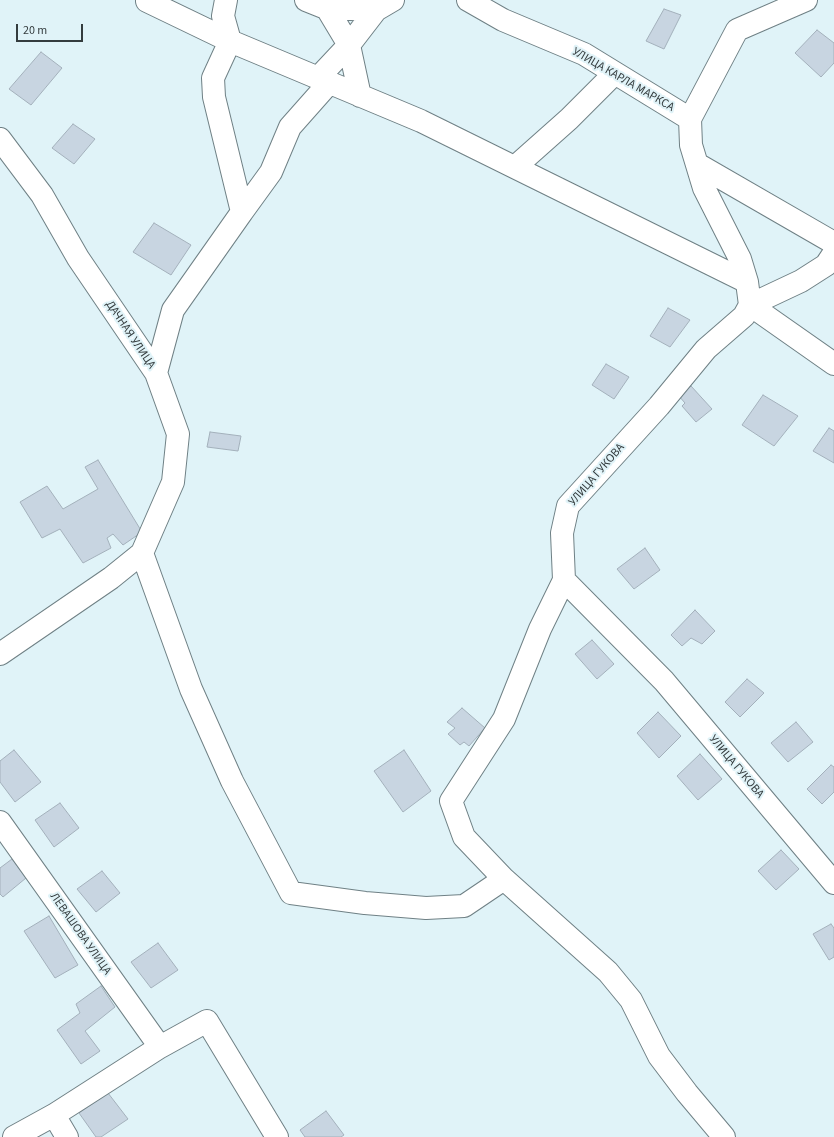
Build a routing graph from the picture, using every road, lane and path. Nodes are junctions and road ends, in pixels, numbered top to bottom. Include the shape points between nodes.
1 (147, 0) edge
2 (226, 0) edge
3 (306, 0) edge
4 (468, 0) edge
5 (806, 0) edge
6 (324, 4) edge
7 (384, 5) edge
8 (230, 41) junction
9 (349, 45) junction
10 (615, 73) junction
11 (324, 80) junction
12 (360, 96) junction
13 (690, 119) junction
14 (0, 139) edge
15 (696, 164) junction
16 (515, 167) junction
17 (242, 212) junction
18 (834, 243) edge
19 (834, 253) edge
20 (747, 282) junction
21 (750, 305) junction
22 (834, 364) edge
23 (156, 373) junction
24 (142, 553) junction
25 (564, 580) junction
26 (0, 654) edge
27 (0, 822) edge
28 (504, 880) junction
29 (834, 882) edge
30 (160, 1047) junction
31 (54, 1115) junction
32 (14, 1137) edge
33 (67, 1137) edge
34 (277, 1137) edge
35 (724, 1137) edge

1 - 8 street
2 - 8 street via 223,16
3 - 6 street
4 - 10 street, УЛИЦА КАРЛА МАРКСА via 503,20 584,54
5 - 13 street via 737,30
6 - 7 street
6 - 9 street
7 - 9 street
8 - 11 street
8 - 17 street via 214,78 214,97
9 - 11 street
9 - 12 street
10 - 13 street, УЛИЦА КАРЛА МАРКСА
10 - 16 street via 569,119
11 - 12 street
11 - 17 street via 290,127 271,172
12 - 16 street via 421,121
13 - 15 street via 691,145
14 - 23 street, ДАЧНАЯ УЛИЦА via 42,196 78,258
15 - 18 street
15 - 20 street via 704,188 740,259
16 - 20 street
17 - 23 street via 173,310
19 - 21 street via 826,265 801,281
20 - 21 street
21 - 22 street
21 - 25 street, УЛИЦА ГУКОВА via 744,316 706,349 659,406 568,506 562,533
23 - 24 street, ДАЧНАЯ УЛИЦА via 178,434 173,482
24 - 26 street via 112,578
24 - 28 street via 191,689 232,781 291,893 426,908 464,906
25 - 28 street via 540,629 504,720 451,801 464,837
25 - 29 street, УЛИЦА ГУКОВА via 664,681
27 - 30 street, ЛЕВАШОВА УЛИЦА
28 - 35 street via 608,972 631,1000 659,1056
30 - 31 street
30 - 34 street via 207,1021
31 - 32 street
31 - 33 street

